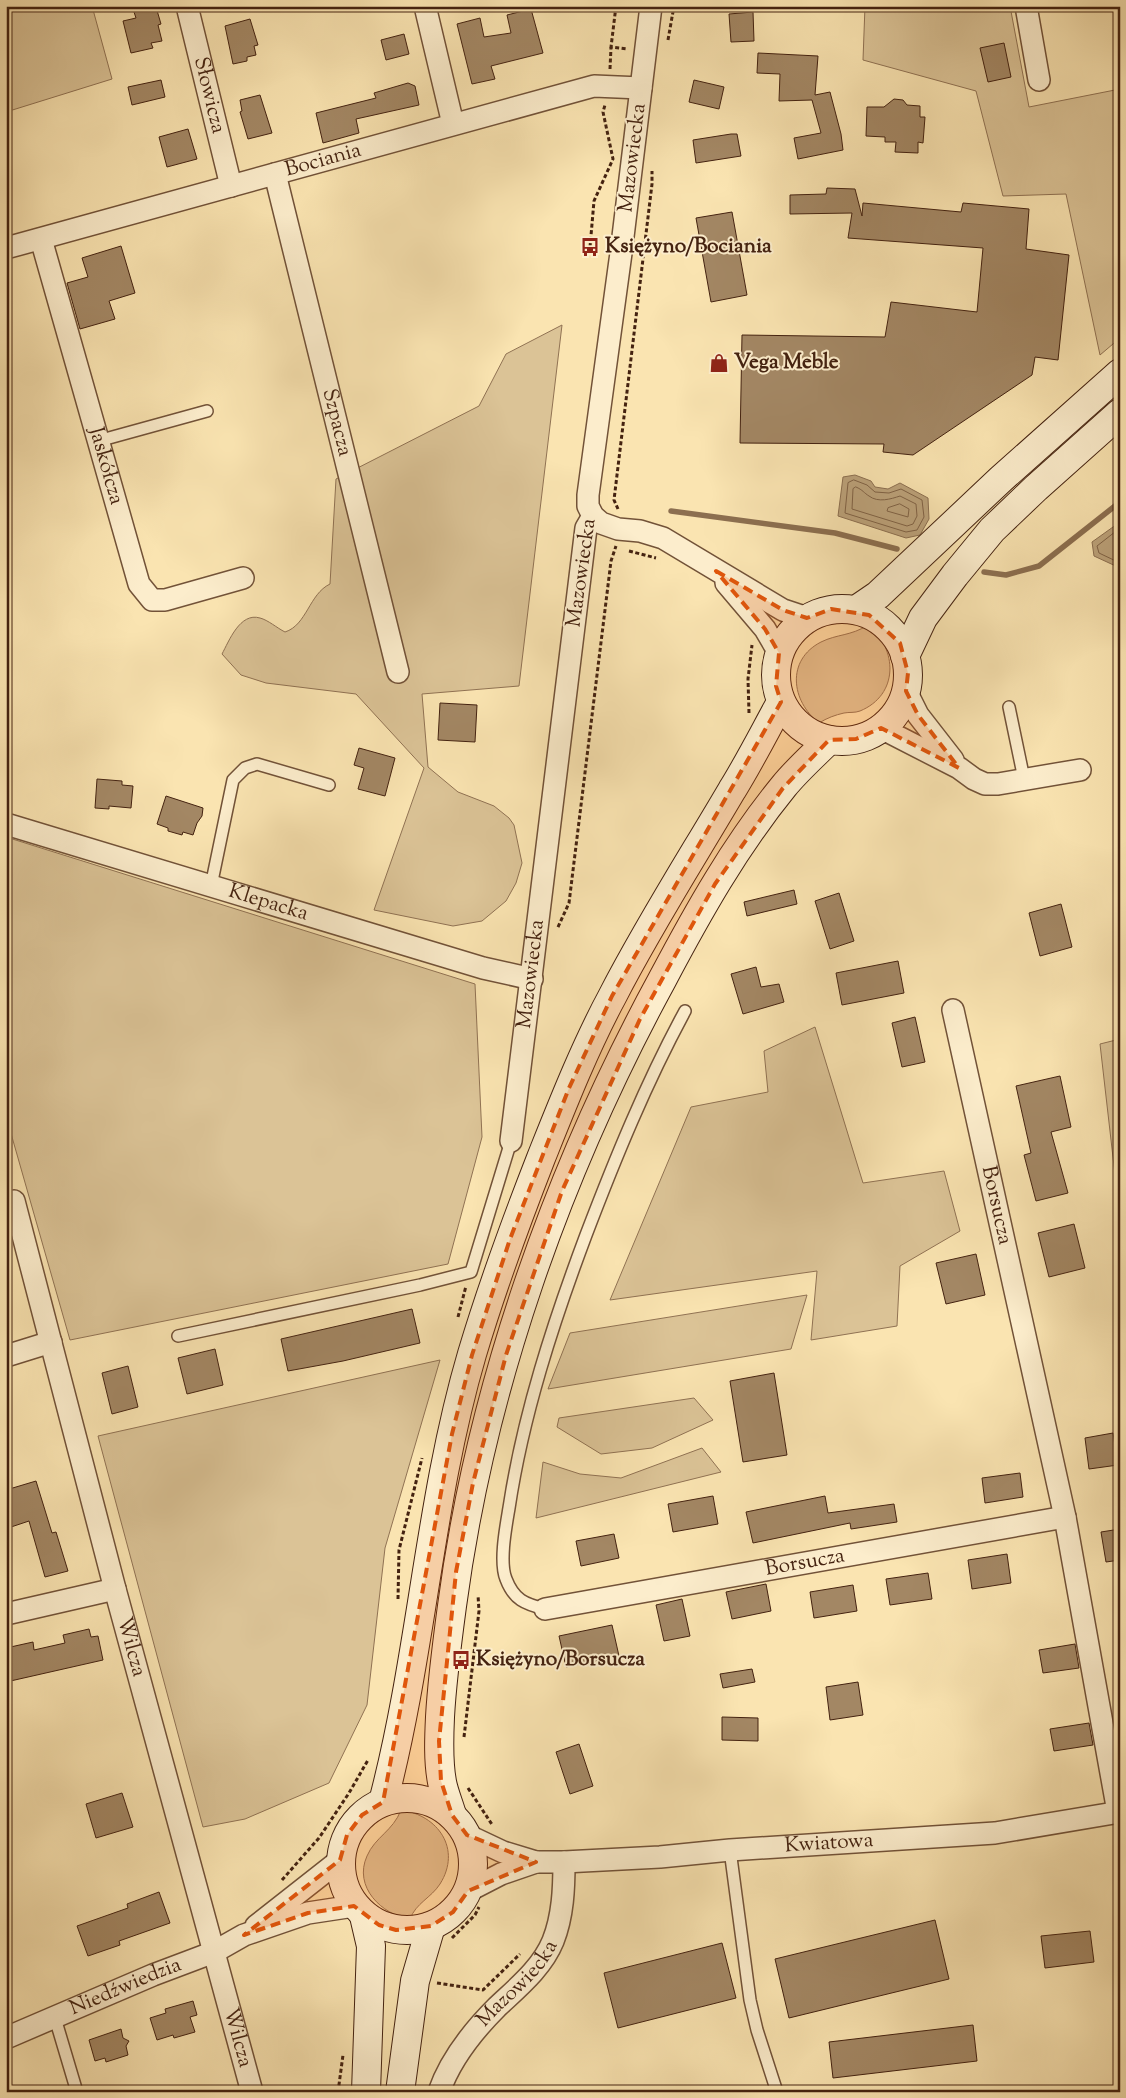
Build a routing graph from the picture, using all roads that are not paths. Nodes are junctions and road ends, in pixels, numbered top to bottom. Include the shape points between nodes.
1 (187, 6) edge
2 (425, 6) edge
3 (651, 6) edge
4 (1026, 6) edge
5 (1039, 80) dead end
6 (641, 88) junction
7 (453, 124) junction
8 (275, 174) junction
9 (231, 186) junction
10 (41, 239) junction
11 (6, 248) edge
12 (1120, 373) edge
13 (207, 411) dead end
14 (1120, 413) edge
15 (98, 441) junction
16 (593, 516) junction
17 (716, 571) junction
18 (243, 578) dead end
19 (856, 610) junction
20 (807, 618) junction
21 (779, 654) junction
22 (905, 656) junction
23 (398, 672) dead end
24 (906, 691) junction
25 (781, 702) junction
26 (1009, 707) dead end
27 (881, 728) junction
28 (829, 740) junction
29 (960, 768) junction
30 (1080, 770) dead end
31 (1024, 779) junction
32 (329, 785) dead end
33 (6, 824) edge
34 (210, 886) junction
35 (532, 979) junction
36 (953, 1010) dead end
37 (685, 1011) dead end
38 (510, 1141) joint
39 (14, 1201) dead end
40 (178, 1336) dead end
41 (51, 1342) junction
42 (6, 1356) edge
43 (1065, 1517) junction
44 (115, 1589) junction
45 (545, 1609) joint
46 (6, 1614) edge
47 (384, 1802) junction
48 (1119, 1812) edge
49 (460, 1825) junction
50 (730, 1850) junction
51 (340, 1860) junction
52 (536, 1862) junction
53 (564, 1862) junction
54 (468, 1891) junction
55 (359, 1911) junction
56 (431, 1926) junction
57 (244, 1936) junction
58 (214, 1952) junction
59 (55, 2018) junction
60 (6, 2038) edge
61 (77, 2092) edge
62 (252, 2092) edge
63 (366, 2092) edge
64 (400, 2092) edge
65 (438, 2092) edge
66 (777, 2092) edge

1 - 9 street, Słowicza
2 - 7 street
3 - 6 street, Mazowiecka
4 - 5 street
6 - 7 street, Bociania via 594,86
6 - 16 street, Mazowiecka via 588,495 588,506
7 - 8 street, Bociania
8 - 9 street, Bociania
8 - 23 street, Szpacza
9 - 10 street, Bociania
10 - 11 street, Bociania
10 - 15 street, Jaskółcza
12 - 19 main road via 1000,479 878,595
13 - 15 lane
14 - 22 main road via 992,530 923,618
15 - 18 street, Jaskółcza via 139,584 152,600 165,600
16 - 17 street via 601,523 618,529 663,538
16 - 35 street, Mazowiecka via 586,528
17 - 20 street via 783,610
17 - 21 street via 765,629
19 - 20 main road via 831,609
19 - 22 main road via 892,631
20 - 21 main road via 790,633
21 - 25 main road via 776,686
22 - 24 main road via 908,673
24 - 27 main road via 897,712
24 - 29 street via 918,715
25 - 28 main road via 800,726
25 - 47 main road via 612,996 569,1088 510,1239 472,1355 439,1492 404,1708
26 - 31 lane
27 - 28 main road via 856,739
27 - 29 street
28 - 49 main road via 789,780 747,835 689,930 640,1019 594,1116 562,1191 538,1260 506,1355 473,1483 456,1572 443,1675 439,1741 442,1781
29 - 31 street via 985,784
30 - 31 street
32 - 34 lane via 257,764 245,768 233,780
33 - 34 street, Klepacka
34 - 35 street, Klepacka via 483,968
35 - 38 street, Mazowiecka
36 - 43 street, Borsucza
37 - 45 lane via 629,1127 574,1268 550,1338 513,1480 503,1543 505,1577 524,1604
38 - 40 lane via 471,1272
39 - 41 street, Wilcza
41 - 42 street
41 - 44 street, Wilcza
43 - 45 street, Borsucza
43 - 48 street, Borsucza
44 - 46 street
44 - 58 street, Wilcza
47 - 49 main road via 420,1799 437,1805
47 - 51 main road via 362,1815 352,1828
48 - 50 street, Kwiatowa via 995,1833
49 - 52 street, Kwiatowa via 503,1852
49 - 54 main road via 474,1863
50 - 53 street, Kwiatowa
50 - 66 lane via 750,2000
51 - 55 main road via 346,1892
51 - 57 street, Niedźwiedzia
52 - 53 street, Kwiatowa
52 - 54 street, Kwiatowa via 501,1874
53 - 65 street, Mazowiecka via 564,1891 553,1941 538,1966 474,2032
54 - 56 main road via 453,1912
55 - 56 main road via 379,1925 396,1930 414,1931
55 - 57 street, Niedźwiedzia via 308,1913
55 - 63 main road via 370,1946 371,1965
56 - 64 main road via 414,1981
57 - 58 street, Niedźwiedzia
58 - 59 street, Niedźwiedzia
58 - 62 street, Wilcza
59 - 60 street, Niedźwiedzia
59 - 61 lane

